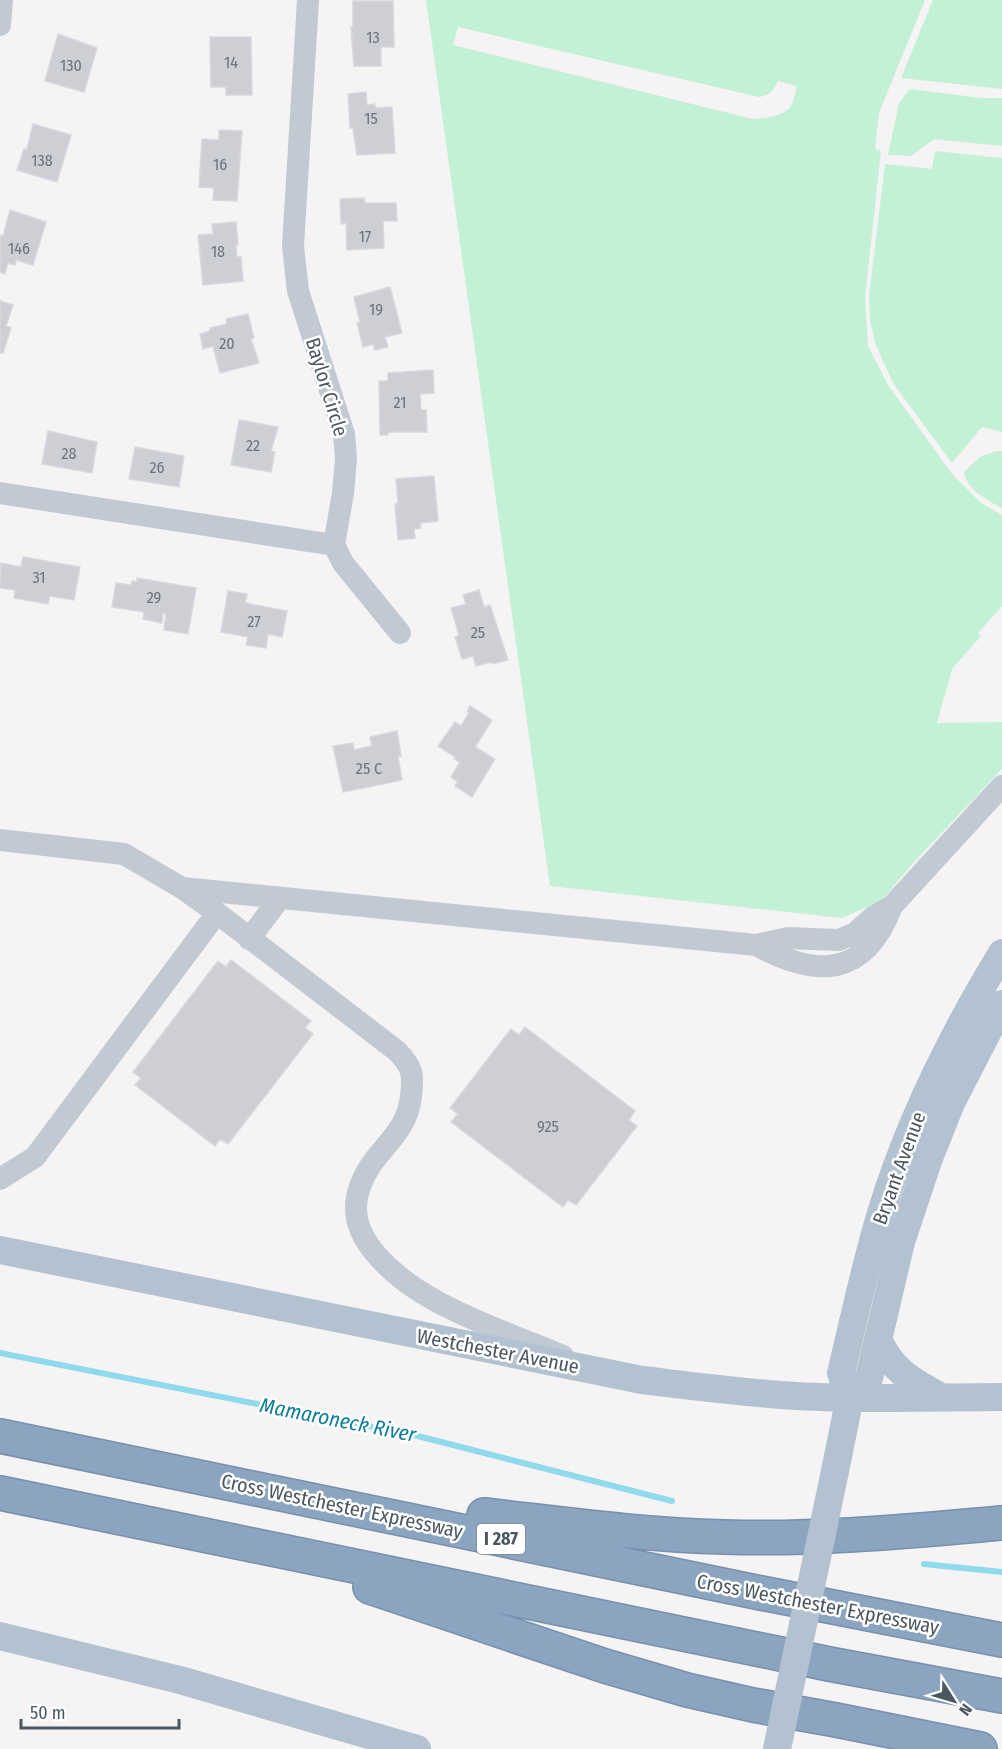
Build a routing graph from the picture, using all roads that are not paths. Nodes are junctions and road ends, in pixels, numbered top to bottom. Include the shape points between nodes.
1 (3, 0) edge
2 (308, 0) edge
3 (0, 24) edge
4 (0, 493) edge
5 (334, 545) junction
6 (400, 633) dead end
7 (1002, 786) edge
8 (0, 840) edge
9 (182, 888) junction
10 (280, 898) junction
11 (217, 913) junction
12 (249, 939) junction
13 (1002, 954) edge
14 (1002, 1004) edge
15 (0, 1179) edge
16 (0, 1250) edge
17 (878, 1339) junction
18 (603, 1372) junction
19 (850, 1397) junction
20 (941, 1397) junction
21 (1002, 1397) edge
22 (0, 1436) edge
23 (252, 1488) junction
24 (0, 1492) edge
25 (1002, 1523) edge
26 (229, 1540) junction
27 (0, 1636) edge
28 (1002, 1640) edge
29 (1002, 1696) edge
30 (417, 1749) edge
31 (777, 1749) edge
32 (980, 1749) edge

1 - 3 street
2 - 5 street, Baylor Circle via 293,246 298,291 344,434 343,494
4 - 5 street
5 - 6 street via 343,563
7 - 10 street via 892,906 885,927 871,946 858,957 830,966 815,967 780,958 756,945
8 - 9 street via 124,854
9 - 10 street
9 - 11 street
10 - 12 street
11 - 12 street
11 - 15 street via 35,1157
12 - 18 street via 397,1051 410,1065 413,1083 406,1119 367,1173 357,1203 361,1235 377,1256 396,1274 447,1306
13 - 19 main road, Bryant Avenue via 927,1091 881,1214 841,1373
14 - 17 main road, Bryant Avenue via 951,1103 929,1158 901,1242
16 - 18 main road, Westchester Avenue
17 - 19 main road, Bryant Avenue via 869,1378
17 - 20 main road via 903,1375
18 - 19 main road, Westchester Avenue via 720,1390
19 - 20 main road, Westchester Avenue
19 - 31 main road, Bryant Avenue, bridge
20 - 21 main road, Westchester Avenue
22 - 23 highway, Cross Westchester Expressway / I 287
23 - 25 highway via 596,1529 696,1536 849,1535
23 - 28 highway, Cross Westchester Expressway / I 287
24 - 26 highway
26 - 29 highway
26 - 32 highway via 646,1678 753,1705
27 - 30 main road via 180,1680

